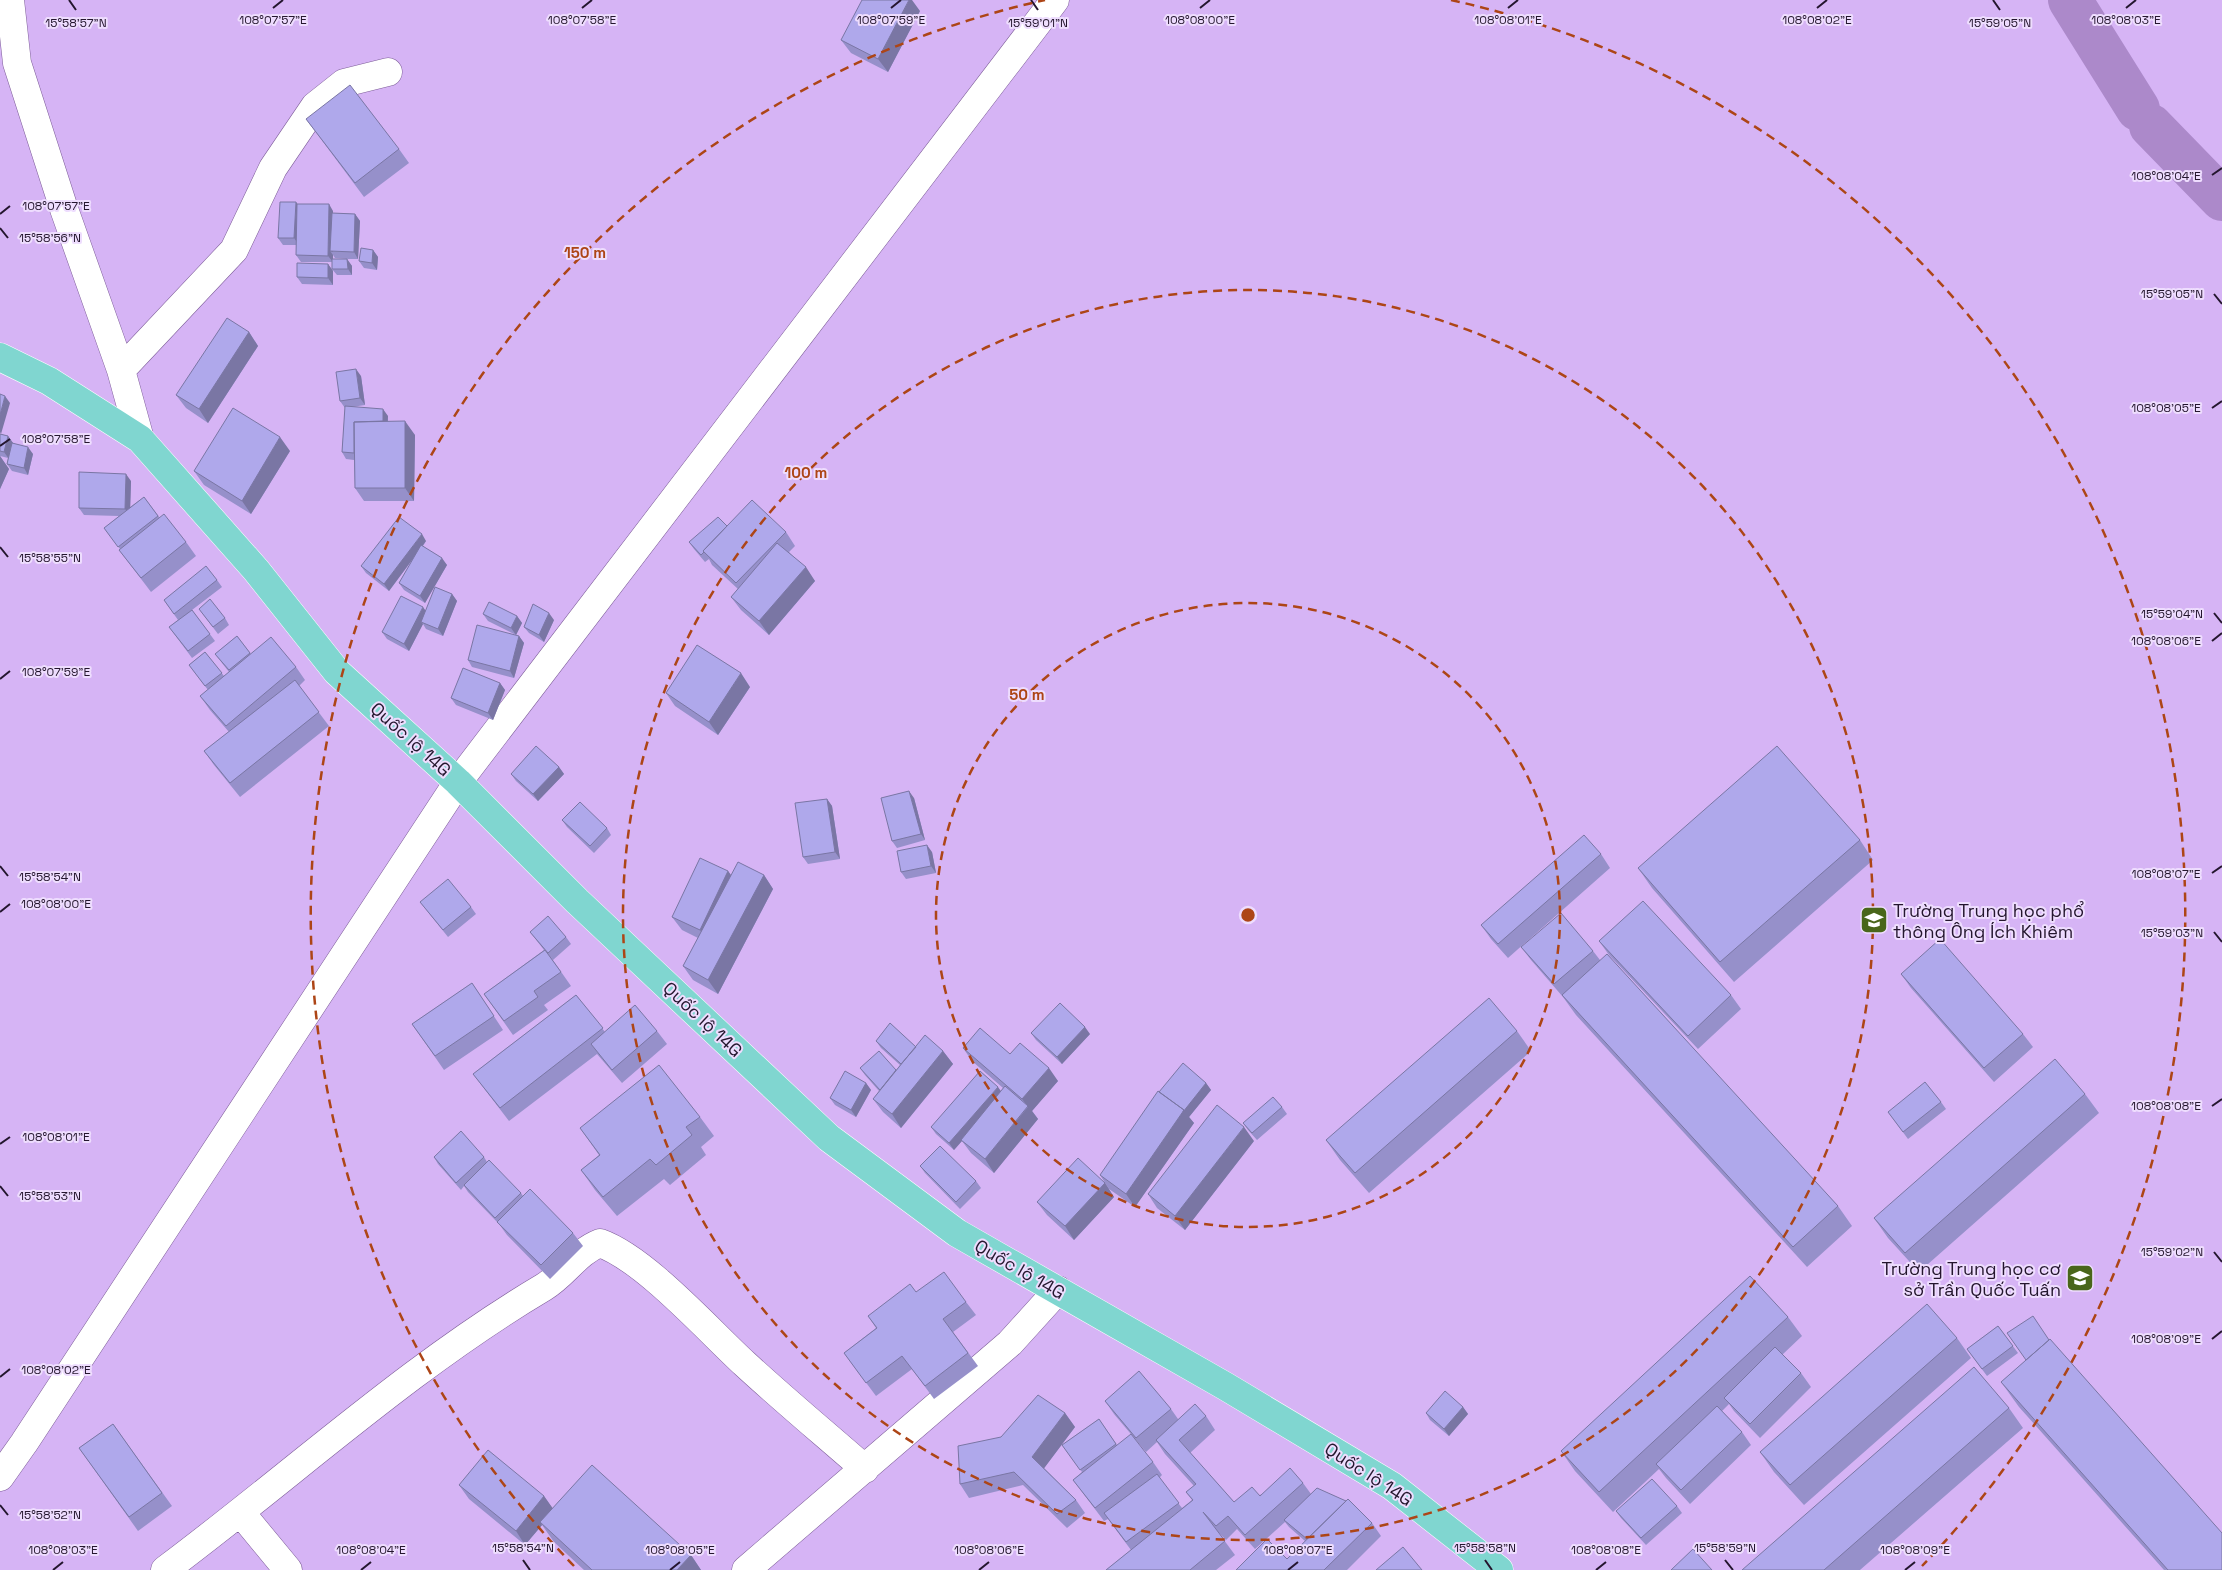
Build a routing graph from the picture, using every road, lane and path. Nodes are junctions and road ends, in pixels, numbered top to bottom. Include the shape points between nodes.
1 (10, 0) edge
2 (1054, 0) edge
3 (388, 72) dead end
4 (0, 357) edge
5 (120, 370) junction
6 (140, 439) junction
7 (458, 782) junction
8 (1058, 1290) junction
9 (865, 1469) junction
10 (0, 1477) edge
11 (241, 1513) junction
12 (165, 1570) edge
13 (288, 1570) edge
14 (746, 1570) edge
15 (1499, 1570) edge

1 - 5 street via 17,62
2 - 7 street
3 - 5 street via 344,83 314,106 274,168 234,250
4 - 6 main road, Quốc lộ 14G via 49,381
5 - 6 street
6 - 7 main road, Quốc lộ 14G via 256,570 337,672
7 - 8 main road, Quốc lộ 14G via 577,901 829,1138 957,1233
7 - 10 street
8 - 9 street via 1010,1343
8 - 15 main road, Quốc lộ 14G via 1392,1486
9 - 11 street via 746,1366 654,1279 612,1247 600,1242 587,1248 546,1286 520,1299 400,1386
9 - 14 street
11 - 12 street
11 - 13 street

